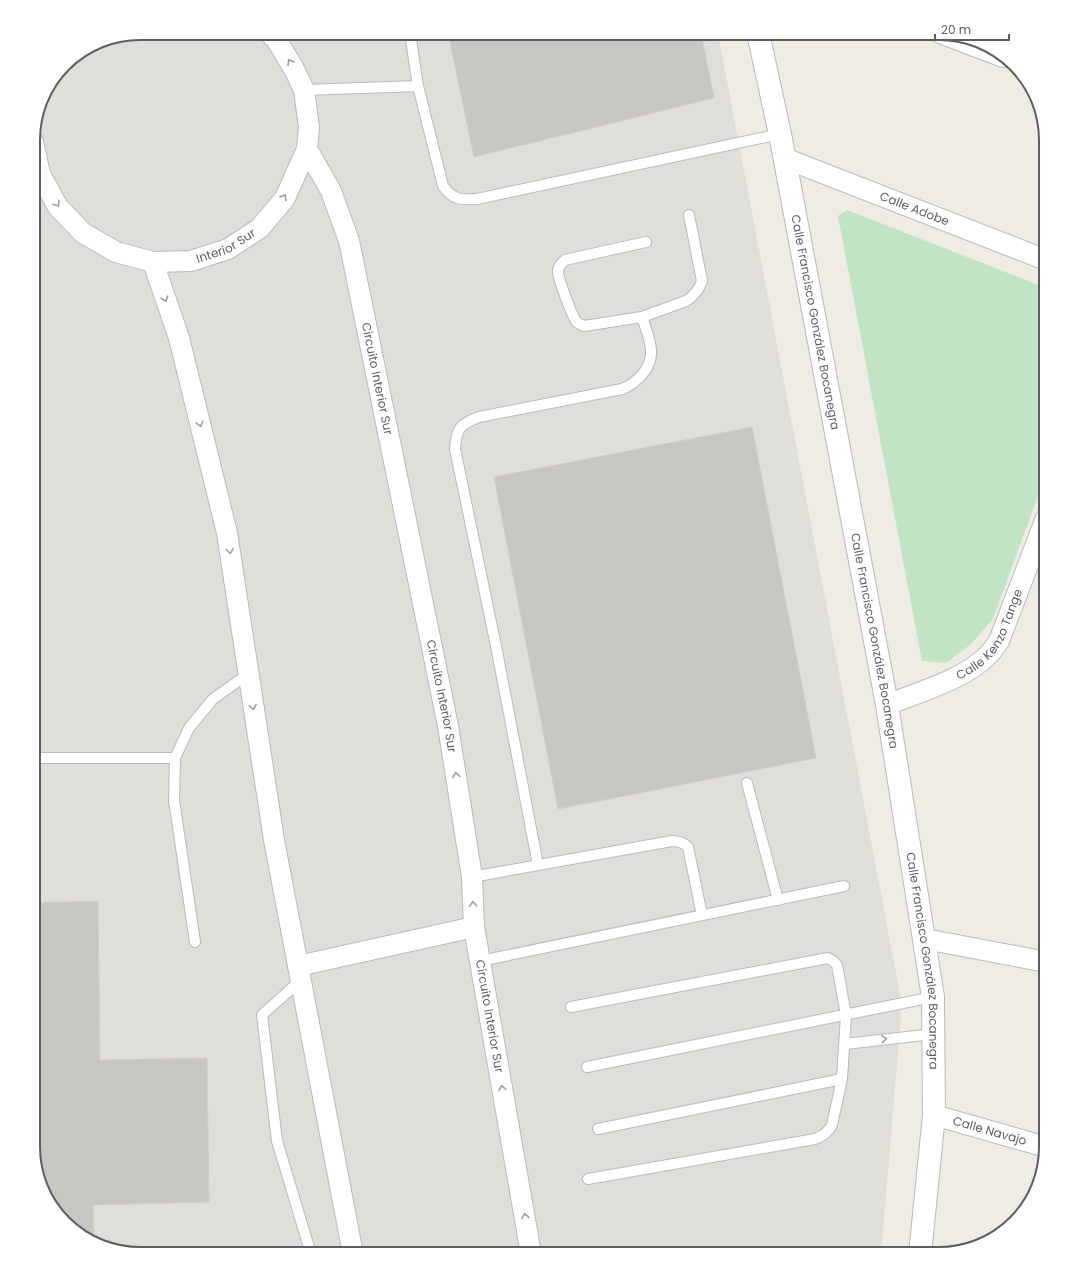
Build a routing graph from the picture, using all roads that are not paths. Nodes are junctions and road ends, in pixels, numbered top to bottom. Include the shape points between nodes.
1 (277, 40) edge
2 (411, 40) edge
3 (760, 40) edge
4 (418, 86) junction
5 (304, 90) junction
6 (780, 134) junction
7 (308, 149) junction
8 (784, 158) junction
9 (40, 177) edge
10 (689, 215) dead end
11 (646, 242) dead end
12 (1039, 257) edge
13 (153, 262) junction
14 (642, 317) junction
15 (1039, 536) edge
16 (248, 674) junction
17 (887, 705) junction
18 (40, 758) edge
19 (175, 758) junction
20 (747, 783) dead end
21 (538, 865) junction
22 (472, 877) junction
23 (844, 886) dead end
24 (778, 900) junction
25 (702, 915) junction
26 (474, 927) junction
27 (925, 939) junction
28 (195, 942) dead end
29 (480, 961) junction
30 (1039, 961) edge
31 (299, 973) junction
32 (933, 997) junction
33 (571, 1007) dead end
34 (846, 1015) junction
35 (933, 1034) junction
36 (845, 1044) junction
37 (587, 1067) dead end
38 (842, 1080) junction
39 (934, 1115) junction
40 (598, 1129) dead end
41 (1039, 1145) edge
42 (588, 1179) dead end
43 (309, 1247) edge
44 (352, 1247) edge
45 (530, 1247) edge
46 (921, 1247) edge

5 -> 1 street, Interior Sur
2 - 4 lane
3 - 6 street, Calle Francisco González Bocanegra
4 - 5 lane
4 - 6 lane via 443,186 456,198 466,200
5 - 7 street, Interior Sur via 309,127
6 - 8 street, Calle Francisco González Bocanegra
13 -> 7 street, Interior Sur via 191,261 228,249 260,228 285,198
22 -> 7 street, Circuito Interior Sur via 448,726 349,241 331,191
8 - 12 street, Calle Adobe
8 - 17 street, Calle Francisco González Bocanegra
9 -> 13 street, Interior Sur via 58,207 84,233 116,252
10 - 14 lane via 702,281 700,288 686,301
11 - 14 lane via 566,260 560,264 558,270 558,277 573,314 581,325
13 -> 16 street via 179,338 227,533
14 - 21 lane via 651,351 644,372 634,384 622,389 479,416 462,425 455,439 454,449 496,646
15 - 17 street, Calle Kenzo Tange via 999,641 987,656 970,670 950,680
16 - 19 lane via 213,699 189,728
16 -> 31 street via 274,840
17 - 27 street, Calle Francisco González Bocanegra
18 - 19 lane
19 - 28 lane via 174,800
20 - 24 lane
21 - 22 lane
21 - 25 lane via 672,841 681,842 688,847
26 -> 22 street, Circuito Interior Sur
23 - 24 lane
24 - 25 lane
25 - 29 lane
26 - 29 street, Circuito Interior Sur
26 - 31 street
27 - 30 street
27 - 32 street, Calle Francisco González Bocanegra
45 -> 29 street, Circuito Interior Sur
31 - 43 lane via 262,1015 278,1141
31 - 44 street
32 - 34 lane
32 - 35 street, Calle Francisco González Bocanegra
33 - 34 lane via 828,958 837,965
34 - 36 lane
34 - 37 lane
36 -> 35 lane
35 - 39 street, Calle Francisco González Bocanegra
36 - 38 lane
38 - 40 lane
38 - 42 lane via 832,1125 815,1140
39 - 41 street, Calle Navajo
39 - 46 street, Calle Francisco González Bocanegra

